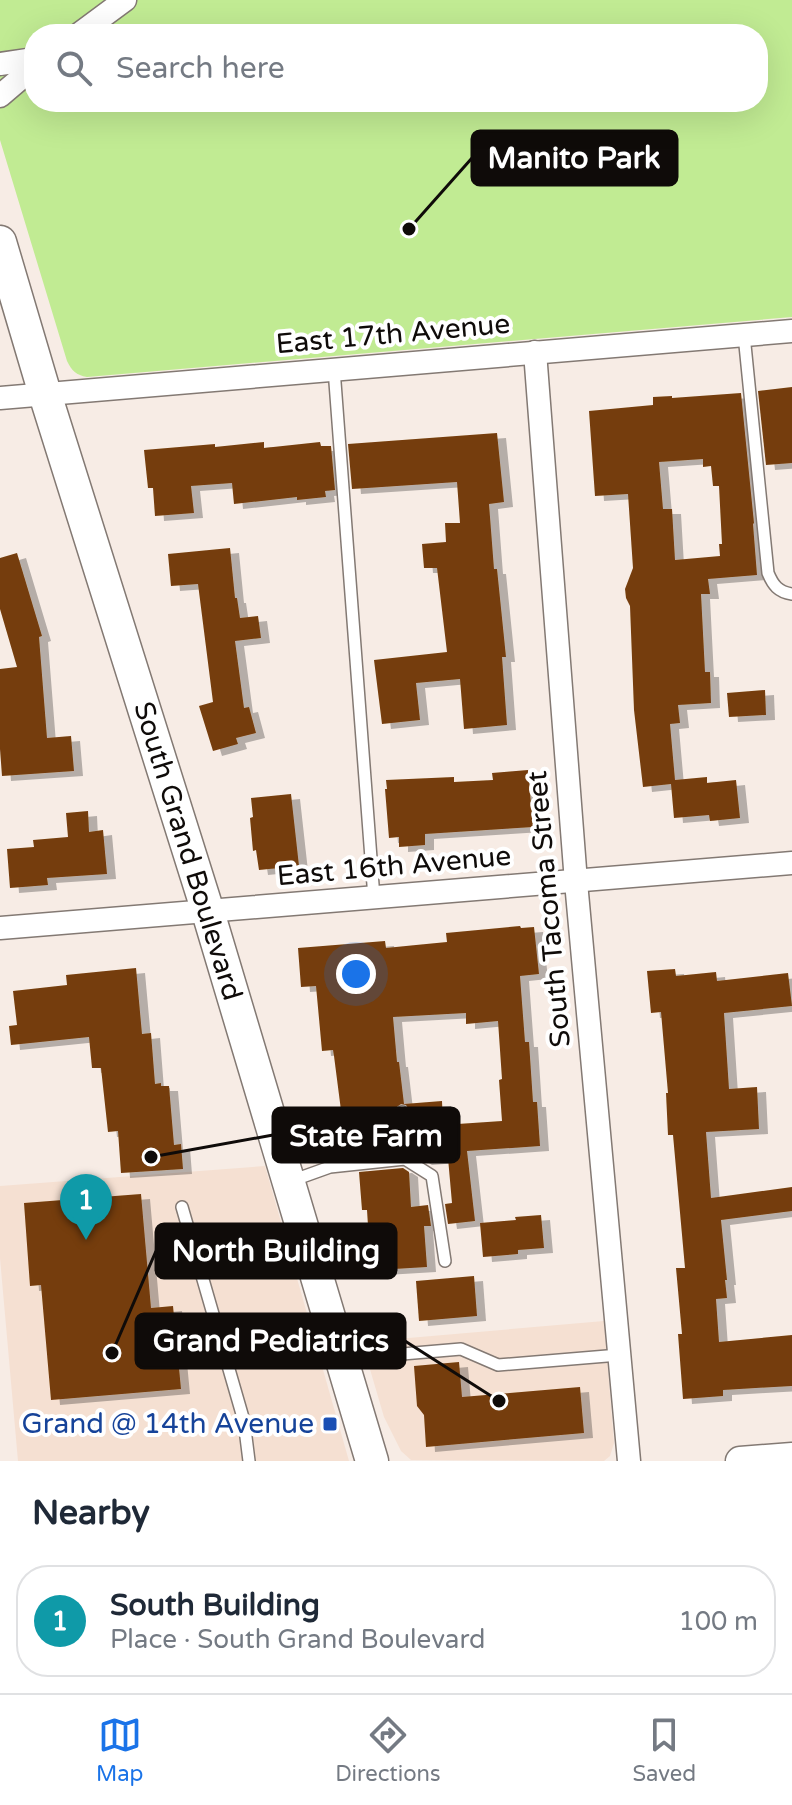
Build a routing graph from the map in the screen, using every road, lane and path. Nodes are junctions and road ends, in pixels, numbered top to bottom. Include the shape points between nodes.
1 (125, 0) edge
2 (93, 24) edge
3 (24, 60) edge
4 (0, 64) edge
5 (24, 76) edge
6 (0, 96) edge
7 (0, 242) edge
8 (792, 331) edge
9 (744, 335) junction
10 (535, 352) junction
11 (334, 369) junction
12 (45, 394) junction
13 (0, 398) edge
14 (792, 594) edge
15 (792, 863) edge
16 (576, 882) junction
17 (374, 898) junction
18 (208, 912) junction
19 (0, 928) edge
20 (402, 1112) dead end
21 (405, 1159) junction
22 (288, 1182) junction
23 (182, 1207) dead end
24 (445, 1261) dead end
25 (619, 1355) junction
26 (343, 1365) junction
27 (792, 1457) edge
28 (249, 1461) edge
29 (372, 1461) edge
30 (629, 1461) edge
31 (740, 1461) edge

1 - 2 street
3 - 4 street
5 - 6 street
7 - 12 main road, South Grand Boulevard
8 - 9 street, East 17th Avenue
9 - 10 street, East 17th Avenue
9 - 14 lane via 768,573 774,586
10 - 11 street, East 17th Avenue
10 - 16 street, South Tacoma Street
11 - 12 street, East 17th Avenue
11 - 17 lane
12 - 13 street, East 17th Avenue
12 - 18 main road, South Grand Boulevard
15 - 16 street, East 16th Avenue
16 - 17 street, East 16th Avenue
16 - 25 street, South Tacoma Street
17 - 18 street, East 16th Avenue
18 - 19 street, East 16th Avenue
18 - 22 main road, South Grand Boulevard
20 - 21 lane
21 - 22 lane via 330,1167
21 - 24 lane via 432,1176
22 - 26 main road, South Grand Boulevard
23 - 28 lane via 244,1421
25 - 26 lane via 498,1365 461,1349 379,1356
25 - 30 street, South Tacoma Street
26 - 29 main road, South Grand Boulevard
27 - 31 street

